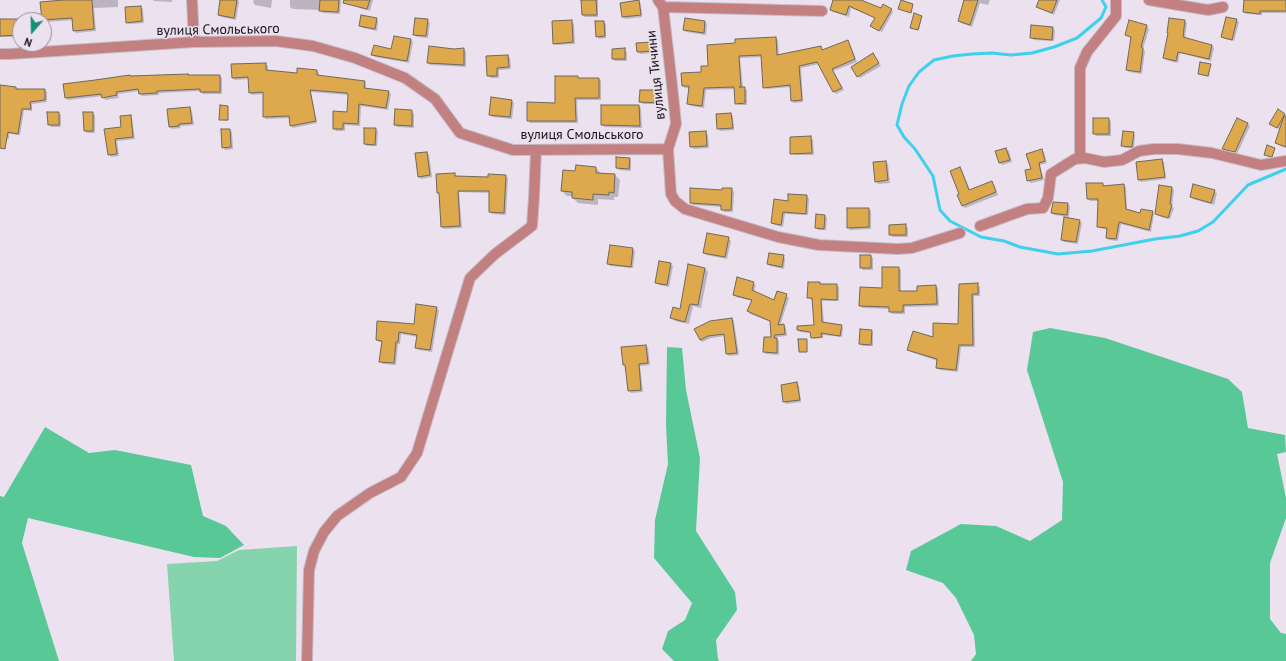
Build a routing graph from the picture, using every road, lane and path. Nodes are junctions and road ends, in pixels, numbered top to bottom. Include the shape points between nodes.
1 (192, 0) edge
2 (1118, 0) edge
3 (1149, 0) edge
4 (660, 3) edge
5 (1223, 7) dead end
6 (822, 11) dead end
7 (194, 42) junction
8 (0, 54) edge
9 (668, 149) junction
10 (536, 150) junction
11 (1080, 158) junction
12 (1286, 161) edge
13 (980, 226) dead end
14 (960, 232) dead end
15 (307, 661) edge

1 - 7 street
2 - 11 street via 1116,16 1088,52 1080,68
3 - 5 street via 1208,10
4 - 6 street
4 - 9 street, вулиця Тичини via 676,124
7 - 8 street, вулиця Смольського
7 - 10 street, вулиця Смольського via 276,41 313,46 355,58 405,78 435,99 460,133 513,150
9 - 10 street, вулиця Смольського
9 - 14 street via 671,194 675,201 685,209 778,238 819,245 898,249 912,248
10 - 15 street via 532,226 495,254 470,278 418,453 401,477 370,493 337,516 324,532 314,551 309,570
11 - 12 street via 1104,162 1122,160 1139,151 1178,149 1212,153 1262,165
11 - 13 street via 1051,174 1048,198 1043,208 1027,209

